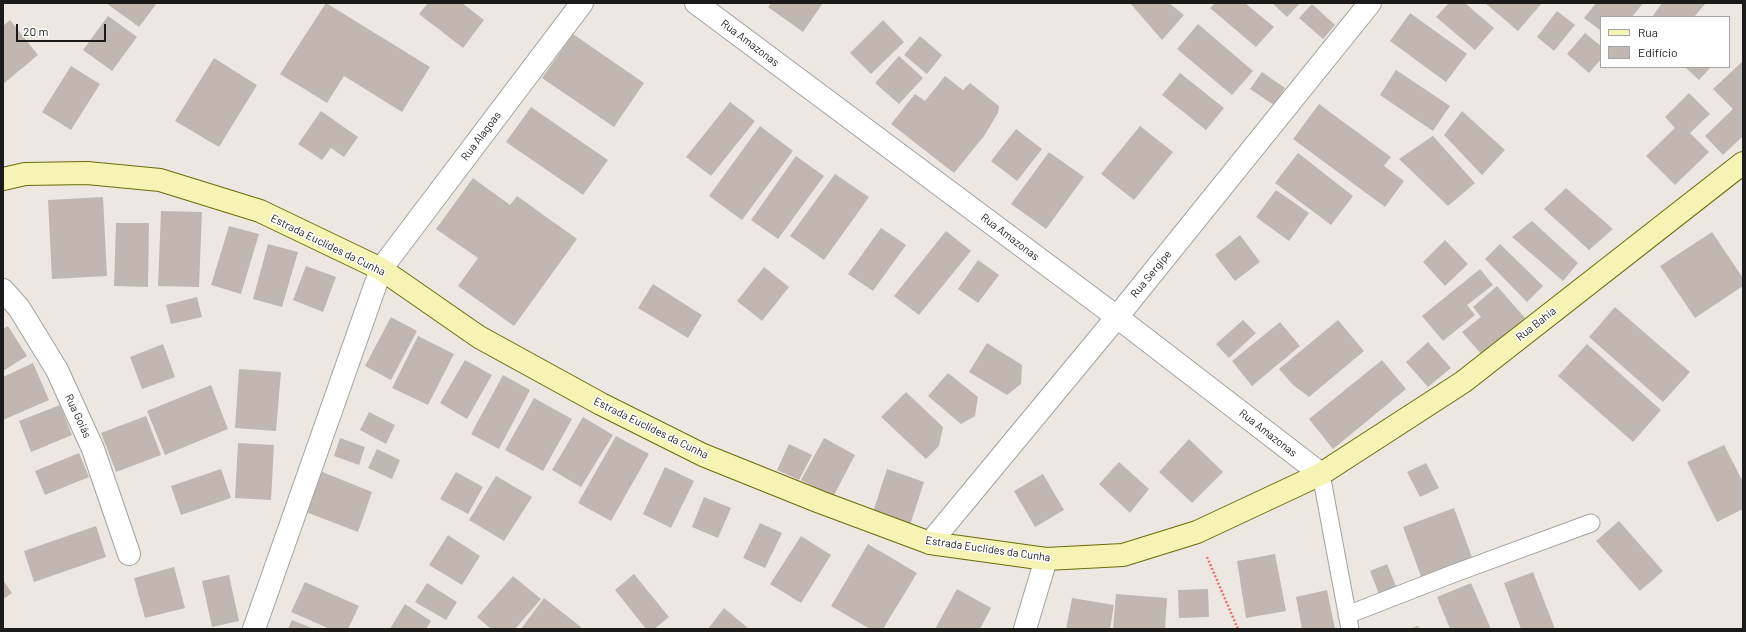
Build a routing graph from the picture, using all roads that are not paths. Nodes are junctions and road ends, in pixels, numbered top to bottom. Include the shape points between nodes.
1 (582, 3) edge
2 (696, 3) edge
3 (1370, 3) edge
4 (1743, 163) edge
5 (3, 179) edge
6 (381, 269) junction
7 (3, 290) edge
8 (1116, 317) junction
9 (1321, 474) junction
10 (1591, 523) dead end
11 (930, 543) junction
12 (129, 554) dead end
13 (1046, 559) junction
14 (1348, 622) edge
15 (254, 629) edge
16 (1025, 629) edge

1 - 6 street, Rua Alagoas
2 - 8 street, Rua Amazonas
3 - 8 street, Rua Sergipe
4 - 9 street, Rua Bahia via 1462,382
5 - 6 street, Estrada Euclides da Cunha via 25,174 87,173 160,180 260,211
6 - 11 street, Estrada Euclides da Cunha via 479,337 648,428 718,461
6 - 15 street, Rua Alagoas
7 - 12 street, Rua Goiás via 19,308 57,370 93,449
8 - 9 street, Rua Amazonas
8 - 11 street, Rua Sergipe
9 - 13 street, Estrada Euclides da Cunha via 1197,532 1123,554
9 - 14 lane
10 - 14 lane via 1455,573
11 - 13 street, Estrada Euclides da Cunha
13 - 16 street

